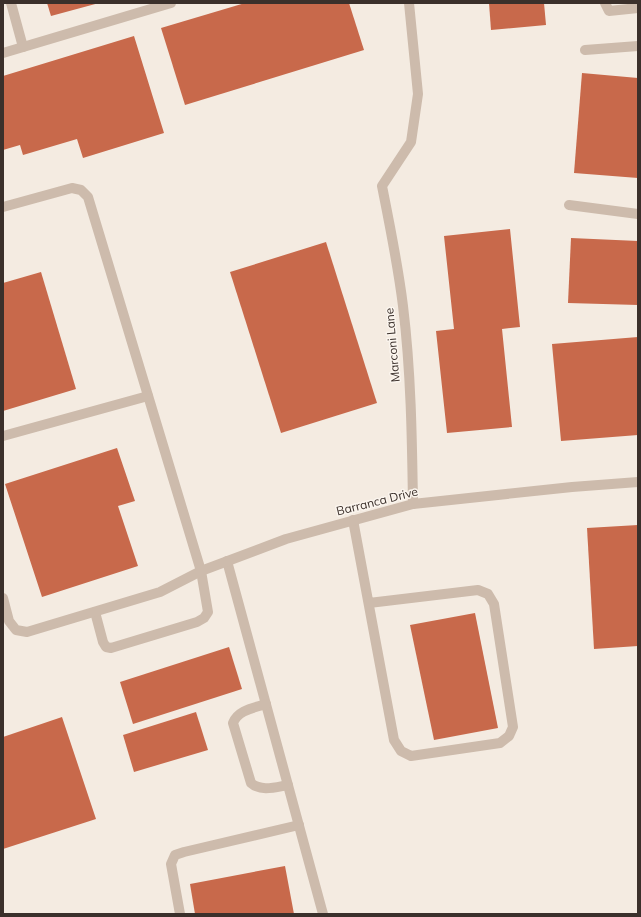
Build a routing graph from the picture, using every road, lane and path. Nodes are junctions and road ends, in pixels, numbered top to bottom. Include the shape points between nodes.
1 (11, 3) edge
2 (170, 3) edge
3 (409, 3) edge
4 (605, 3) edge
5 (638, 8) edge
6 (638, 46) edge
7 (23, 47) junction
8 (585, 50) dead end
9 (3, 53) edge
10 (569, 205) dead end
11 (3, 207) edge
12 (638, 214) edge
13 (148, 396) junction
14 (3, 436) edge
15 (638, 482) edge
16 (412, 504) junction
17 (353, 520) junction
18 (226, 561) junction
19 (201, 570) junction
20 (3, 598) edge
21 (368, 603) junction
22 (95, 612) junction
23 (266, 704) junction
24 (288, 785) junction
25 (299, 825) junction
26 (180, 914) edge
27 (323, 914) edge

1 - 7 street
2 - 7 street
3 - 16 street, Marconi Lane via 418,94 411,142 382,186 403,307 412,437
4 - 5 street via 608,11
6 - 8 street
7 - 9 street
10 - 12 street
11 - 13 street via 72,188 81,190 88,197
13 - 14 street
13 - 19 street
15 - 16 street, Barranca Drive
16 - 17 street, Barranca Drive
17 - 18 street, Barranca Drive via 286,539
17 - 21 street
18 - 19 street, Barranca Drive
18 - 23 street
19 - 22 street, Barranca Drive via 160,592
19 - 22 street via 208,612 197,622 111,648 106,647 103,642
20 - 22 street, Barranca Drive via 9,621 16,630 27,632
21 - 21 street via 394,740 401,751 411,756 500,743 509,736 513,727 494,604 488,594 478,590
23 - 24 street
23 - 24 street via 239,713 233,723 251,783 262,789
24 - 25 street
25 - 26 street via 175,856 171,864
25 - 27 street

